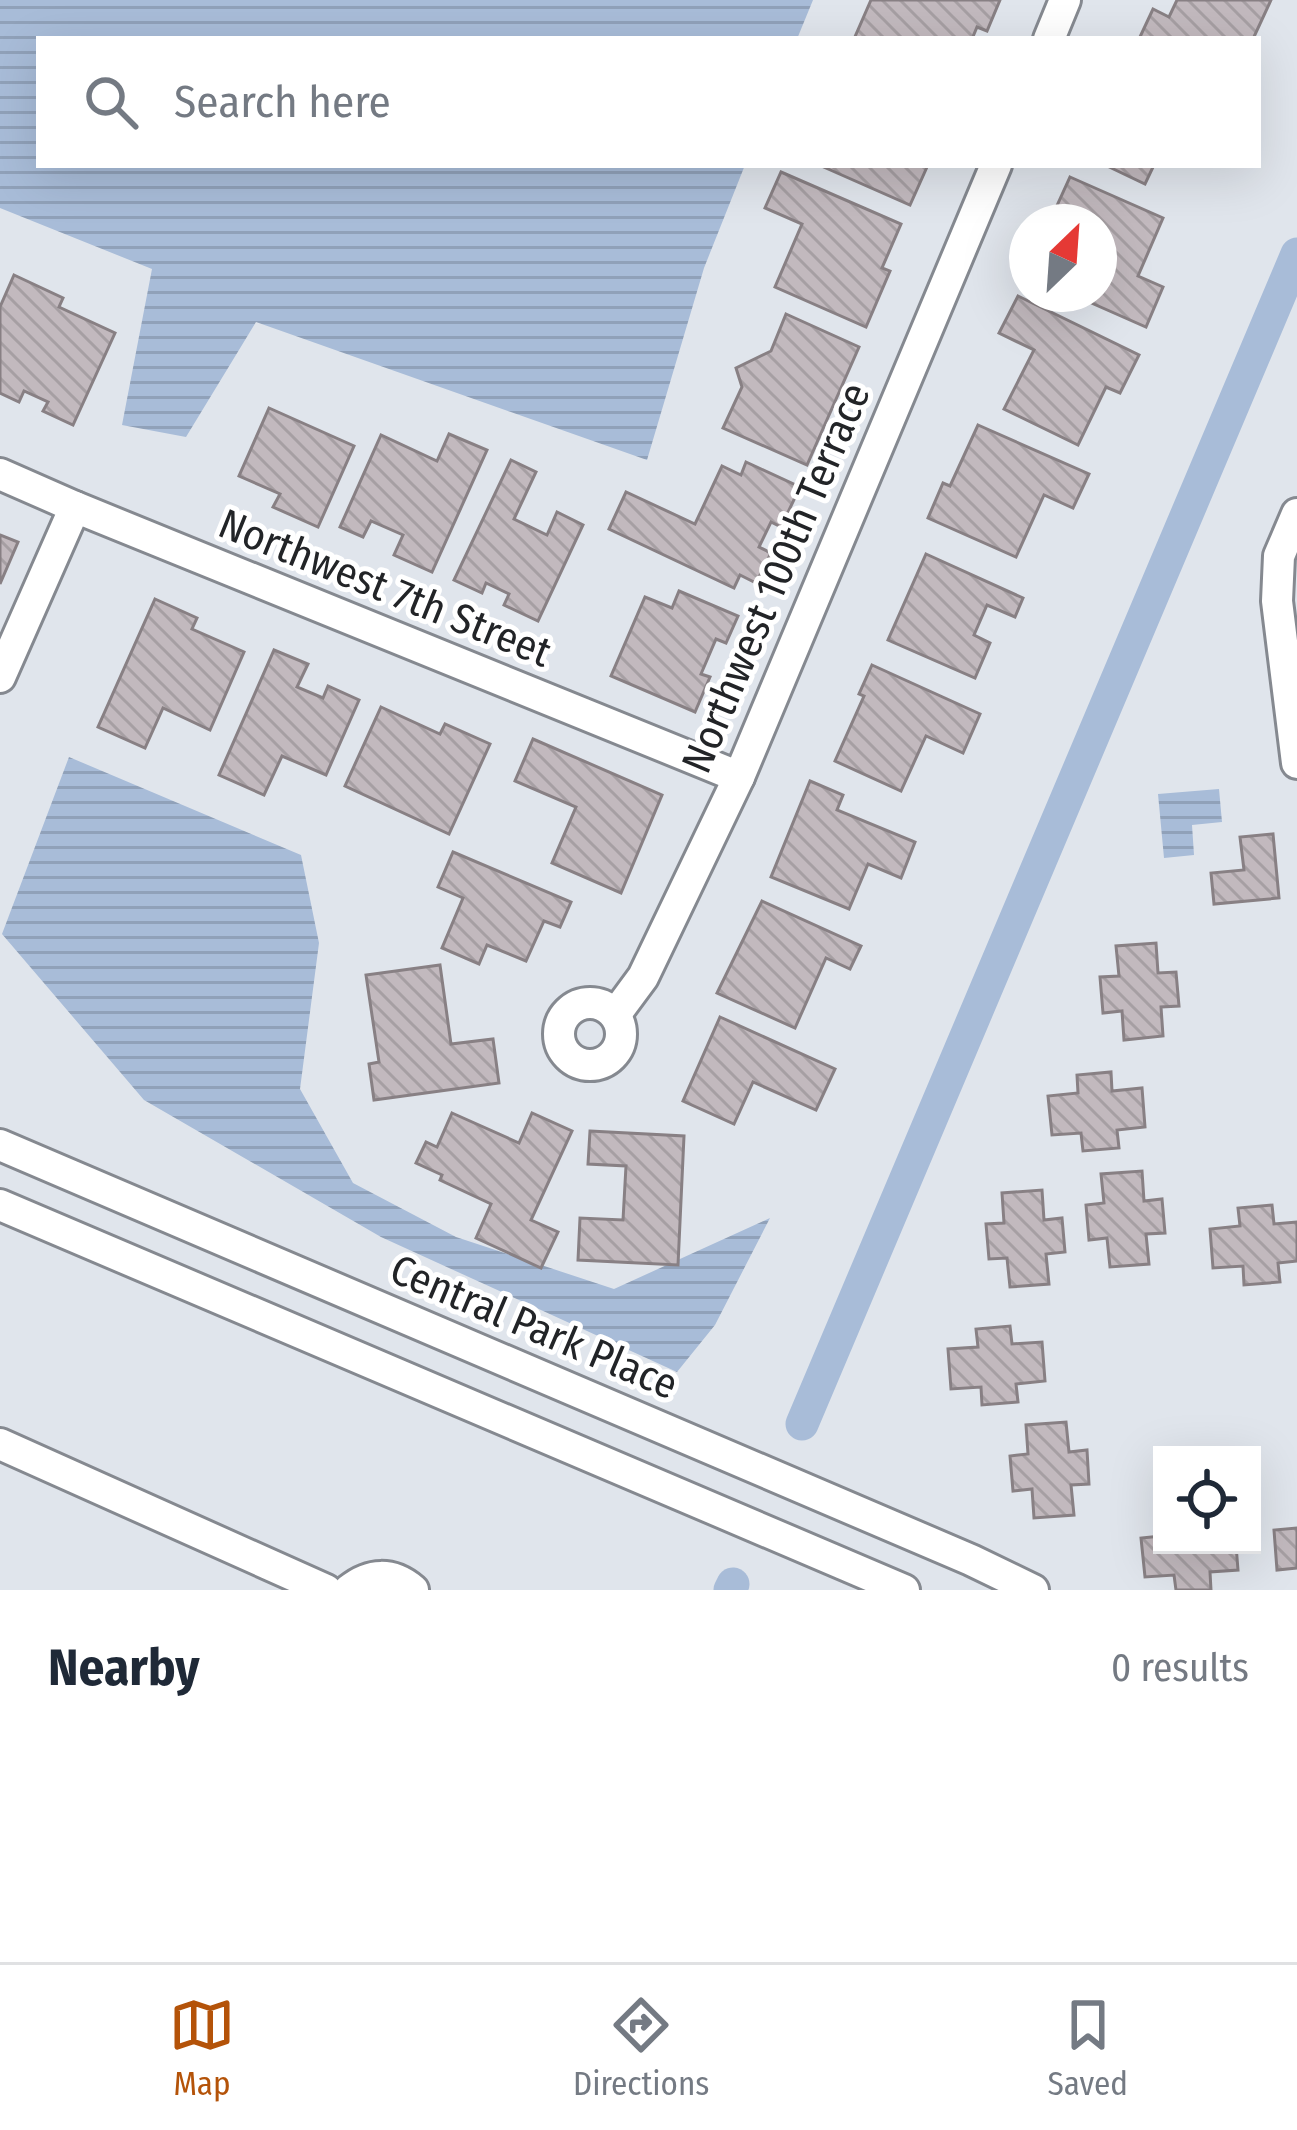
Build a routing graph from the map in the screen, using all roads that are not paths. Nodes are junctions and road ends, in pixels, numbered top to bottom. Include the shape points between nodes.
1 (1065, 0) edge
2 (1050, 36) edge
3 (995, 168) edge
4 (0, 474) edge
5 (74, 507) junction
6 (1297, 514) edge
7 (0, 677) edge
8 (1297, 764) edge
9 (739, 777) junction
10 (615, 1015) dead end
11 (0, 1145) edge
12 (0, 1205) edge
13 (0, 1444) edge
14 (326, 1590) edge
15 (349, 1590) edge
16 (413, 1590) edge
17 (904, 1590) edge
18 (1033, 1590) edge

1 - 2 street
3 - 9 street, Northwest 100th Terrace
4 - 5 street, Northwest 7th Street
5 - 7 street
5 - 9 street, Northwest 7th Street
6 - 8 street via 1279,556 1277,601
9 - 10 street, Northwest 100th Terrace via 644,977
11 - 18 street, Central Park Place
12 - 17 street
13 - 14 street
15 - 16 street via 377,1576

